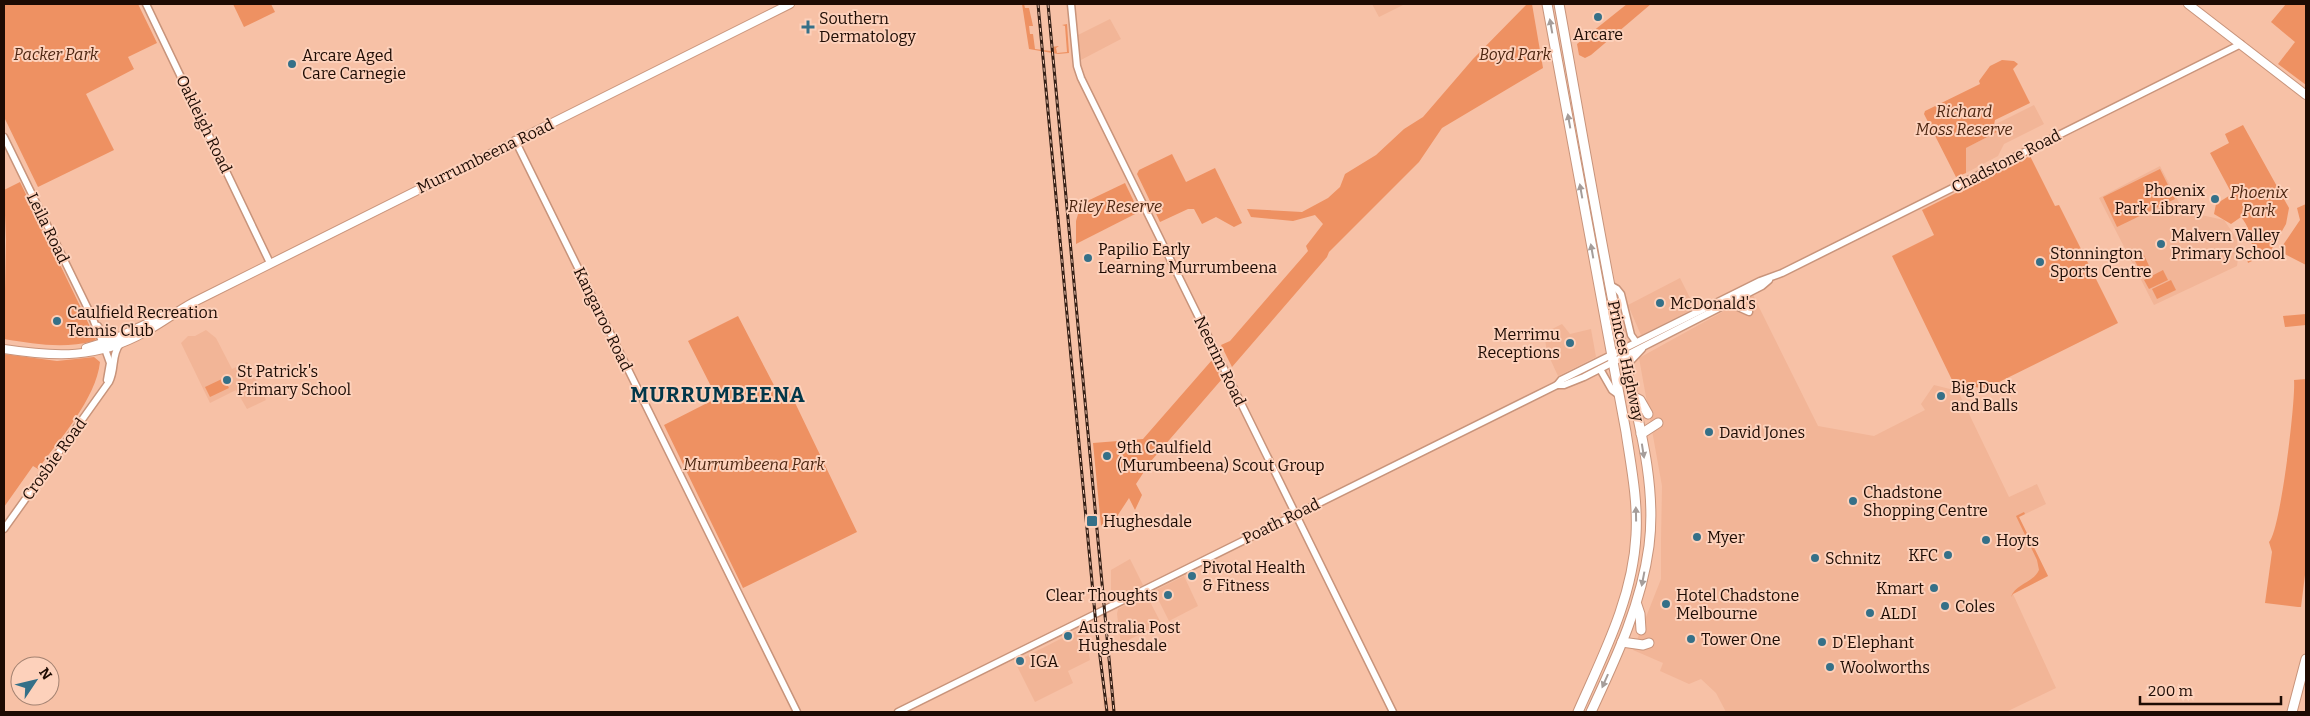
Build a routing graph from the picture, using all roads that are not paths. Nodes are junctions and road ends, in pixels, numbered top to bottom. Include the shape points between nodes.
1 (146, 4) edge
2 (790, 4) edge
3 (1071, 4) edge
4 (1547, 4) edge
5 (1559, 4) edge
6 (2188, 4) edge
7 (2241, 44) junction
8 (2306, 95) edge
9 (4, 137) edge
10 (516, 140) junction
11 (272, 262) junction
12 (1771, 278) junction
13 (1610, 285) junction
14 (1729, 303) junction
15 (181, 309) junction
16 (1749, 312) dead end
17 (1636, 342) junction
18 (4, 344) edge
19 (120, 344) junction
20 (105, 346) junction
21 (4, 349) edge
22 (96, 351) junction
23 (1624, 357) junction
24 (1607, 362) junction
25 (112, 370) junction
26 (1618, 396) junction
27 (1632, 396) junction
28 (1648, 414) dead end
29 (1658, 423) dead end
30 (1641, 434) junction
31 (1295, 514) junction
32 (4, 529) edge
33 (1630, 579) junction
34 (1620, 584) dead end
35 (1637, 606) junction
36 (1641, 630) dead end
37 (1622, 642) junction
38 (1649, 643) dead end
39 (2306, 659) edge
40 (797, 712) edge
41 (898, 712) edge
42 (1393, 712) edge
43 (1578, 712) edge
44 (1591, 712) edge
45 (2292, 712) edge

1 - 11 street, Oakleigh Road
2 - 10 main road, Murrumbeena Road
3 - 31 street, Neerim Road via 1081,78
24 -> 4 highway, Princes Highway
5 - 13 highway, Princes Highway
6 - 7 main road
7 - 8 main road
7 - 12 street, Chadstone Road
9 - 20 street, Leila Road
10 - 11 main road, Murrumbeena Road
10 - 40 street, Kangaroo Road
11 - 15 main road, Murrumbeena Road
12 - 14 street, Chadstone Road
12 - 17 street, Chadstone Road
13 - 17 street via 1621,294 1631,335
13 - 23 highway, Princes Highway
14 - 16 street
14 - 23 street, Chadstone Road
15 - 19 main road, Murrumbeena Road
15 - 20 main road, Murrumbeena Road
17 - 23 street, Chadstone Road
18 - 20 main road, Murrumbeena Road via 62,351
19 - 20 main road, Murrumbeena Road
19 - 25 street via 115,351
20 - 22 main road, Murrumbeena Road
20 - 25 street, Leila Road
21 - 22 main road, Murrumbeena Road via 57,356
22 - 25 street
23 - 24 street, Chadstone Road
23 - 27 highway, Princes Highway
24 - 26 highway, Princes Highway
24 - 26 street via 1612,390
24 - 31 street, Poath Road via 1561,380 1557,385
25 - 32 street, Crosbie Road via 104,388
33 -> 26 highway, Princes Highway via 1636,502
27 - 28 highway via 1640,400
27 - 30 highway, Princes Highway
29 - 30 highway
30 -> 35 highway, Princes Highway via 1648,480 1650,528
31 - 41 street, Poath Road
31 - 42 street, Neerim Road
33 - 34 highway
33 - 43 highway, Princes Highway via 1616,625
35 - 36 highway
35 - 37 highway, Princes Highway
37 - 38 highway via 1643,646
37 -> 44 highway, Princes Highway
39 - 45 highway

